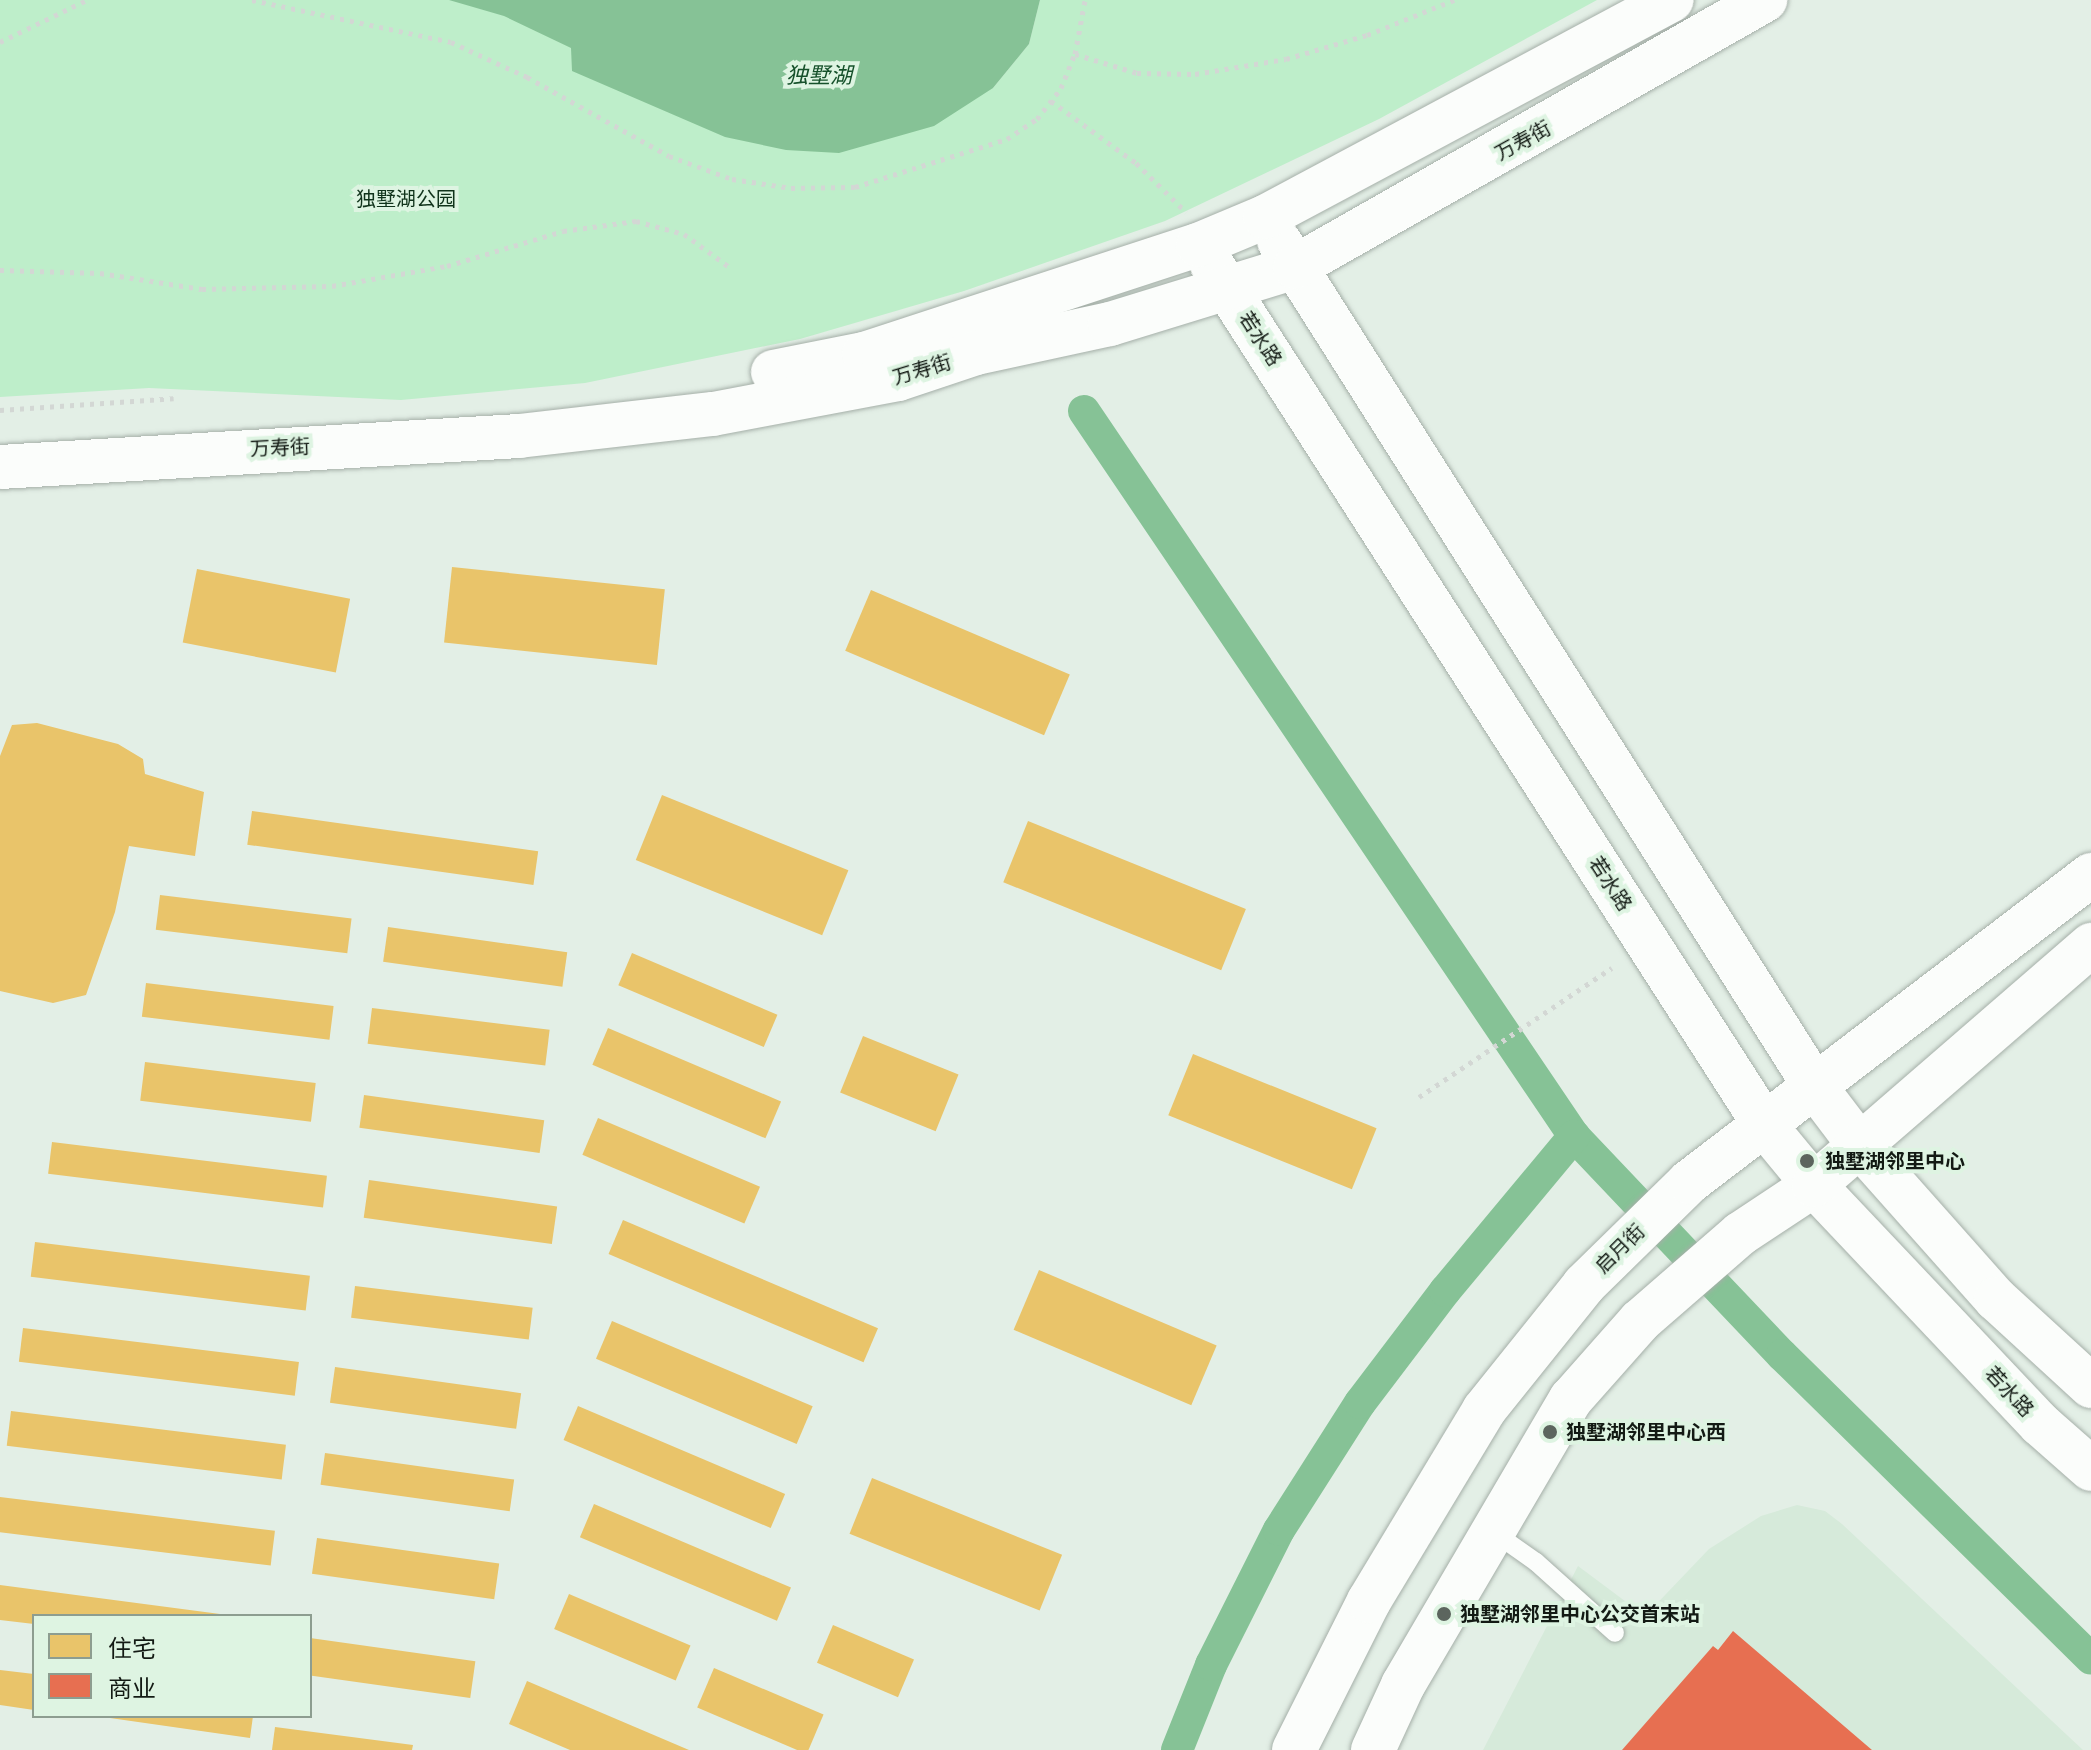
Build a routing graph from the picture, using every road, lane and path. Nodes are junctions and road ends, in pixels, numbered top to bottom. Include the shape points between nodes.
1 (87, 0) edge
2 (252, 0) edge
3 (1085, 0) edge
4 (1454, 0) edge
5 (1672, 0) edge
6 (1765, 0) edge
7 (0, 42) edge
8 (1075, 54) junction
9 (1051, 101) junction
10 (1265, 217) junction
11 (1204, 242) junction
12 (1295, 267) junction
13 (732, 269) dead end
14 (0, 270) edge
15 (1228, 289) junction
16 (969, 336) junction
17 (174, 398) dead end
18 (0, 410) edge
19 (0, 441) edge
20 (0, 467) edge
21 (2091, 875) edge
22 (2091, 945) edge
23 (1612, 968) dead end
24 (1816, 1088) junction
25 (1419, 1097) dead end
26 (1766, 1127) junction
27 (1860, 1146) junction
28 (1814, 1185) junction
29 (2091, 1386) edge
30 (2091, 1469) edge
31 (1492, 1531) junction
32 (1615, 1633) dead end
33 (1294, 1750) edge
34 (1373, 1750) edge

1 - 7 path
2 - 9 path via 451,42 527,77 669,156 732,179 791,188 855,187 1007,139 1037,119
3 - 8 path
4 - 8 path via 1367,35 1286,59 1195,74 1137,73
5 - 10 street, 万寿街
6 - 12 street, 万寿街
8 - 9 path
9 - 11 path via 1136,163
10 - 11 street, 万寿街
10 - 12 street
11 - 15 street, 若水路
11 - 16 street, 万寿街 via 1088,282
12 - 15 street, 万寿街
12 - 24 street
13 - 14 path via 684,234 636,221 563,231 447,266 332,286 202,289 100,273
15 - 16 street, 万寿街 via 1110,324
15 - 26 street, 若水路
16 - 19 street, 万寿街 via 510,418 267,422
16 - 20 street, 万寿街 via 898,379 684,418 519,436
17 - 18 path
21 - 24 street, 启月街
22 - 27 street
23 - 25 path
24 - 26 street, 启月街
24 - 27 street
26 - 28 street, 若水路
26 - 33 street, 启月街 via 1689,1182 1614,1254 1537,1340 1484,1410 1369,1601
27 - 28 street
27 - 29 street via 1996,1299
28 - 30 street, 若水路 via 2040,1424
28 - 31 street via 1740,1234 1662,1298 1571,1399
31 - 32 lane via 1536,1562
31 - 34 street via 1403,1685

